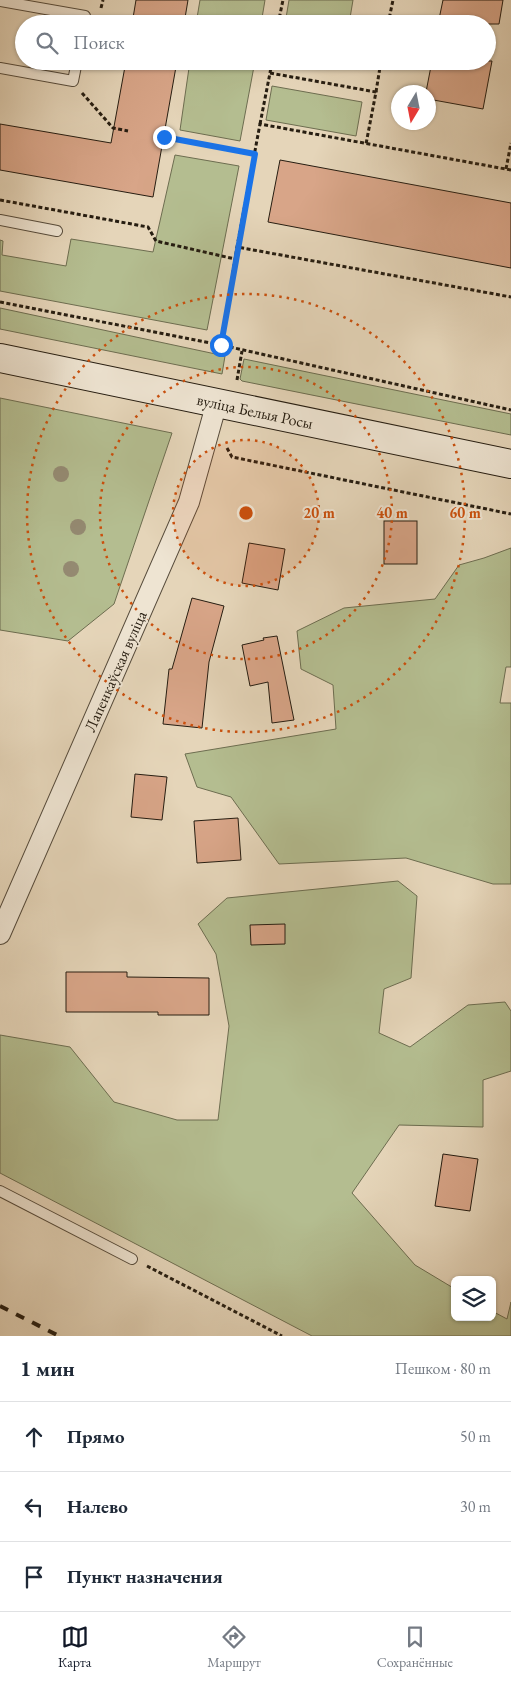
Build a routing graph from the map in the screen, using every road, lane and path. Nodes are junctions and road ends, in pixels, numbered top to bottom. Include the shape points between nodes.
1 (283, 0) edge
2 (393, 0) edge
3 (0, 1) edge
4 (79, 15) edge
5 (280, 15) edge
6 (390, 15) edge
7 (0, 68) edge
8 (75, 70) edge
9 (270, 70) edge
10 (380, 70) edge
11 (270, 73) junction
12 (73, 81) junction
13 (376, 92) junction
14 (260, 124) junction
15 (128, 131) dead end
16 (164, 137) dead end
17 (511, 143) edge
18 (366, 144) junction
19 (255, 154) junction
20 (506, 169) junction
21 (511, 170) edge
22 (0, 200) edge
23 (0, 220) edge
24 (57, 231) dead end
25 (237, 247) junction
26 (235, 259) junction
27 (511, 297) edge
28 (0, 302) edge
29 (221, 345) junction
30 (242, 351) junction
31 (0, 358) edge
32 (226, 393) junction
33 (511, 410) edge
34 (225, 444) dead end
35 (511, 464) edge
36 (511, 514) edge
37 (0, 934) edge
38 (0, 1191) edge
39 (132, 1259) joint
40 (282, 1336) edge

1 - 5 path
2 - 6 path
3 - 4 lane
7 - 12 lane
8 - 12 lane
9 - 11 path
10 - 13 path
11 - 13 path
11 - 14 path
12 - 15 path via 113,128
13 - 18 path
14 - 18 path
14 - 19 path
16 - 19 path
17 - 20 path
18 - 20 path
19 - 25 path
20 - 21 path
22 - 26 path via 148,227 156,241
23 - 24 lane
25 - 26 path
25 - 27 path
26 - 29 path
28 - 29 path
29 - 30 path
30 - 32 path
30 - 33 path
31 - 32 main road, вуліца Белыя Росы
32 - 35 main road, вуліца Белыя Росы
32 - 37 street, Лапенкаўская вуліца via 189,502
34 - 36 path via 232,457
38 - 39 lane
39 - 40 path

